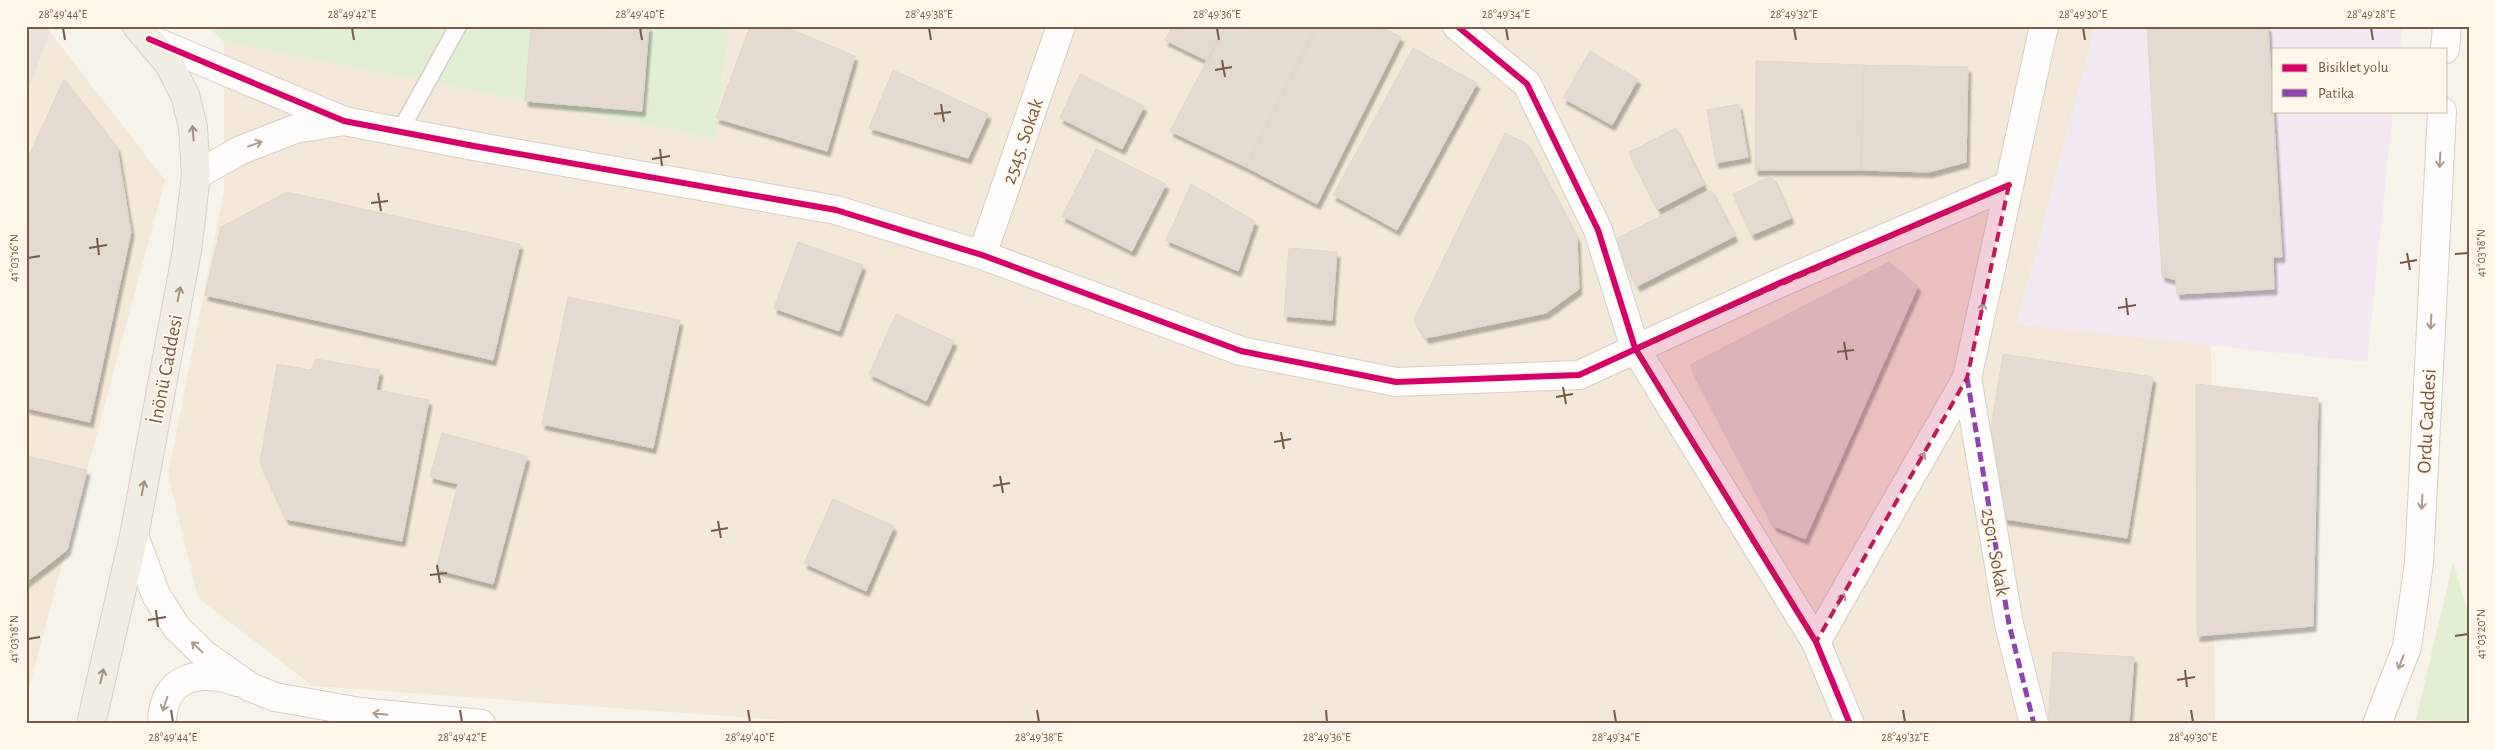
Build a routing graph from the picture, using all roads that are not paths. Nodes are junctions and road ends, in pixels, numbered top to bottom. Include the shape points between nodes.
1 (458, 26) edge
2 (1062, 26) edge
3 (1458, 26) edge
4 (2044, 26) edge
5 (2447, 26) edge
6 (143, 32) edge
7 (2446, 48) edge
8 (2442, 112) edge
9 (344, 121) junction
10 (400, 131) junction
11 (196, 174) junction
12 (2009, 184) junction
13 (982, 255) junction
14 (1635, 348) junction
15 (1967, 378) junction
16 (134, 536) junction
17 (1816, 642) junction
18 (250, 687) junction
19 (91, 724) edge
20 (162, 724) edge
21 (481, 724) edge
22 (1850, 724) edge
23 (2034, 724) edge
24 (2377, 724) edge

1 - 10 lane
2 - 13 street, 2545. Sokak
3 - 14 street via 1527,84 1598,230
4 - 12 street
5 - 7 street
6 - 9 street
11 -> 6 main road, İnönü Caddesi via 193,127 185,95 169,64
8 -> 24 street, Ordu Caddesi via 2419,563 2407,647
9 - 10 street
11 -> 9 street via 240,150 295,129
10 - 13 street via 836,210
16 -> 11 main road, İnönü Caddesi via 187,250
12 - 14 street
15 -> 12 street
13 - 14 street via 1241,351 1396,382 1579,375
14 - 17 street
17 -> 15 street
15 - 23 street, 2501. Sokak via 2009,624
18 -> 16 street via 205,655 177,628 156,595
19 -> 16 main road, İnönü Caddesi
17 - 22 street
18 -> 20 street via 226,678 200,675 179,682 168,695 162,710
21 -> 18 street via 360,712 275,697

